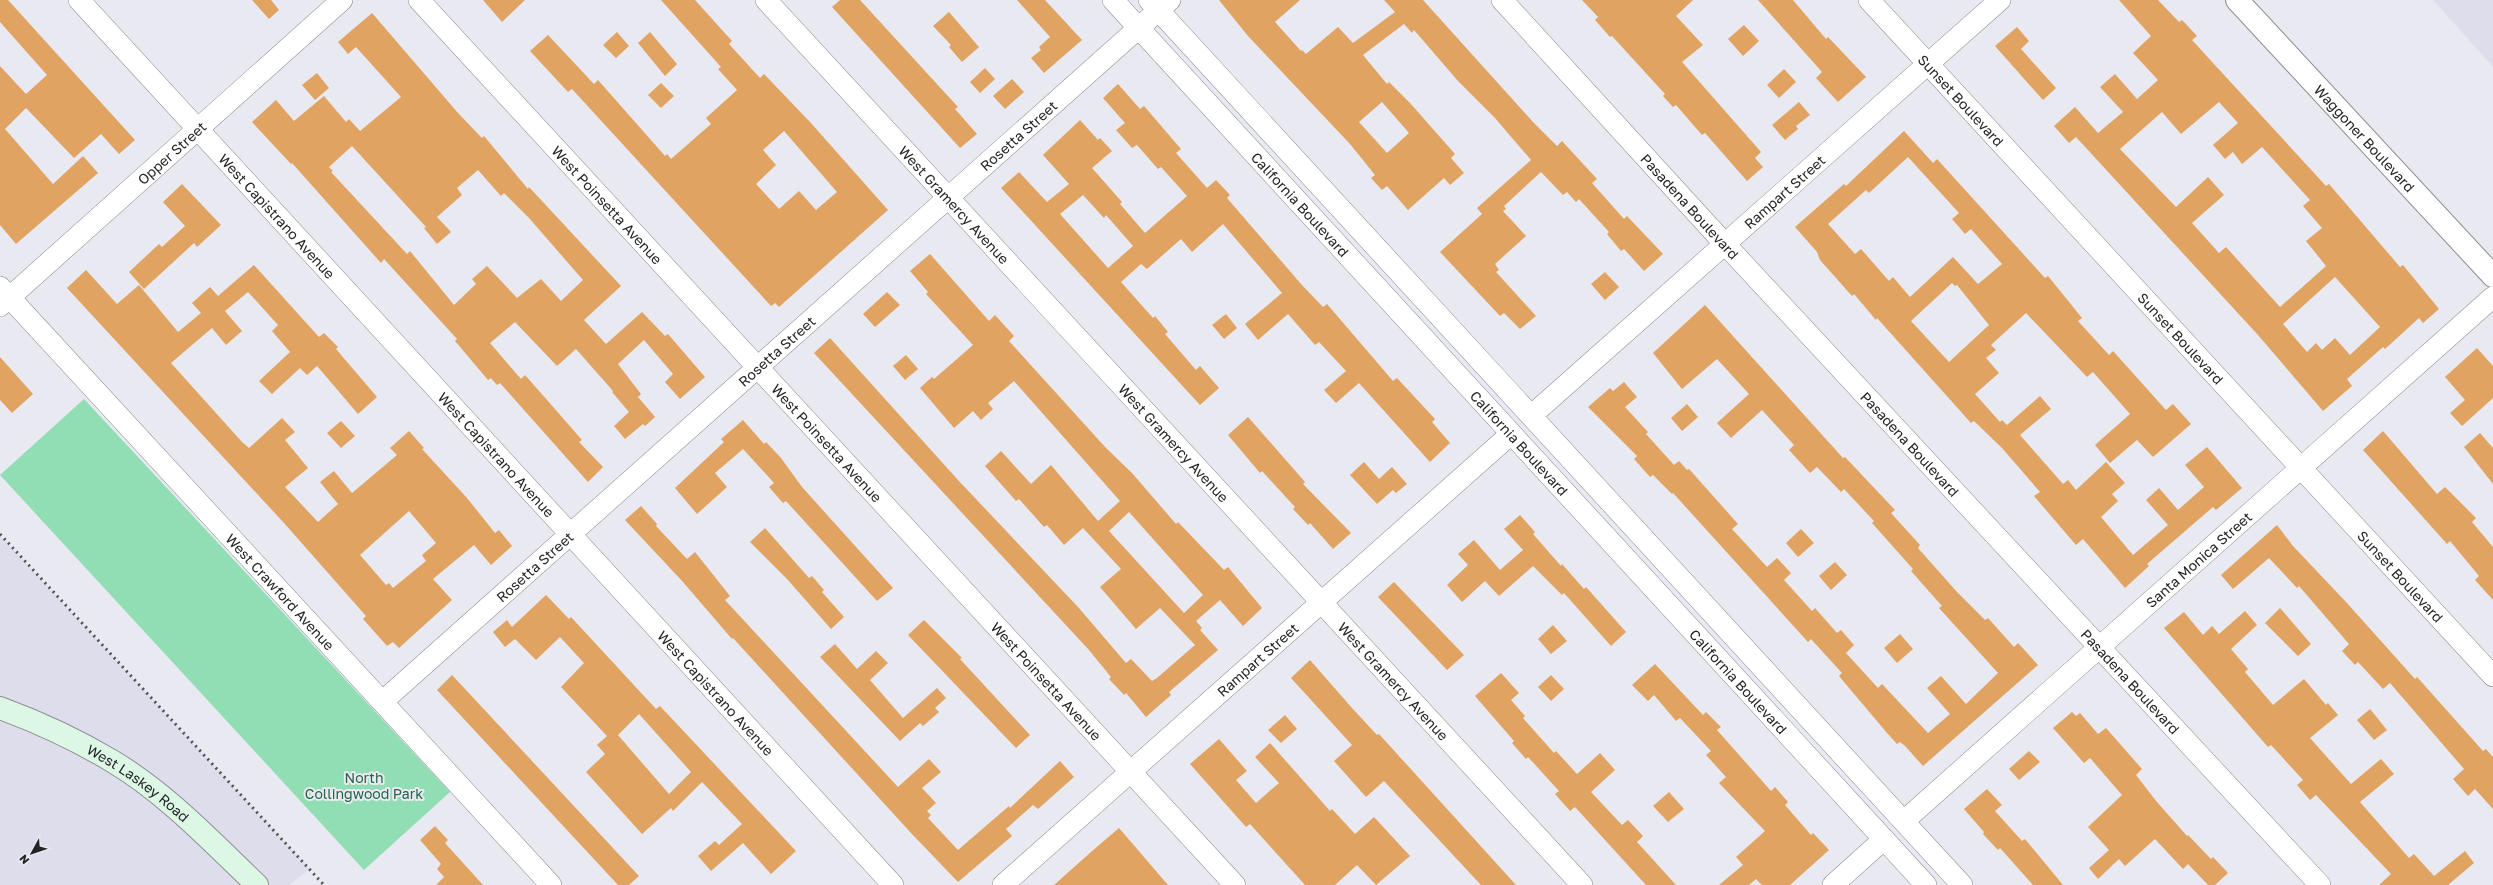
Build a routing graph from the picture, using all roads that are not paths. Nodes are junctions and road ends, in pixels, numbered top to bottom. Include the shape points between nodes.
1 (79, 0) edge
2 (342, 0) edge
3 (419, 0) edge
4 (766, 0) edge
5 (1113, 0) edge
6 (1502, 0) edge
7 (1869, 0) edge
8 (2000, 0) edge
9 (2237, 0) edge
10 (1159, 3) edge
11 (1139, 28) junction
12 (1928, 64) junction
13 (198, 129) junction
14 (948, 197) junction
15 (1343, 212) junction
16 (1325, 229) junction
17 (1724, 243) junction
18 (2493, 276) edge
19 (3, 297) edge
20 (2493, 297) edge
21 (757, 367) junction
22 (1532, 415) junction
23 (1511, 434) junction
24 (2302, 468) junction
25 (569, 535) junction
26 (1322, 602) junction
27 (1719, 618) junction
28 (1700, 637) junction
29 (2101, 647) junction
30 (2493, 676) edge
31 (382, 702) junction
32 (0, 708) edge
33 (1130, 772) junction
34 (1904, 822) junction
35 (1884, 839) junction
36 (257, 885) edge
37 (551, 885) edge
38 (893, 885) edge
39 (1003, 885) edge
40 (1235, 885) edge
41 (1582, 885) edge
42 (1833, 885) edge
43 (1926, 885) edge
44 (1962, 885) edge
45 (2320, 885) edge

1 - 13 street, West Capistrano Avenue
2 - 13 street, Opper Street
3 - 21 street, West Poinsetta Avenue
4 - 14 street, West Gramercy Avenue
5 - 11 street, California Boulevard
6 - 17 street, Pasadena Boulevard
7 - 12 street, Sunset Boulevard
8 - 12 street, Rampart Street
9 - 18 street, Waggoner Boulevard
10 - 11 street, Rosetta Street
10 - 15 street, California Boulevard
11 - 14 street, Rosetta Street
11 - 16 street, California Boulevard
12 - 17 street, Rampart Street
12 - 24 street, Sunset Boulevard
13 - 19 street, Opper Street
13 - 25 street, West Capistrano Avenue
14 - 21 street, Rosetta Street
14 - 26 street, West Gramercy Avenue
15 - 16 street
15 - 22 street, California Boulevard
16 - 23 street, California Boulevard
17 - 22 street, Rampart Street
17 - 29 street, Pasadena Boulevard
19 - 31 street, West Crawford Avenue
20 - 24 street, Santa Monica Street
21 - 25 street, Rosetta Street
21 - 33 street, West Poinsetta Avenue
22 - 23 street via 1513,410 1508,415
22 - 27 street, California Boulevard
23 - 26 street, Rampart Street
23 - 28 street, California Boulevard
24 - 29 street, Santa Monica Street
24 - 30 street, Sunset Boulevard
25 - 31 street, Rosetta Street
25 - 38 street, West Capistrano Avenue
26 - 33 street, Rampart Street
26 - 41 street, West Gramercy Avenue
27 - 28 street
27 - 34 street, California Boulevard
28 - 35 street, California Boulevard
29 - 34 street, Santa Monica Street
29 - 45 street, Pasadena Boulevard
31 - 37 street, West Crawford Avenue
32 - 36 main road, West Laskey Road via 60,734 113,762 198,828
33 - 39 street, Rampart Street
33 - 40 street, West Poinsetta Avenue
34 - 35 street via 1889,816 1882,823
34 - 44 street, California Boulevard
35 - 42 street
35 - 43 street, California Boulevard

